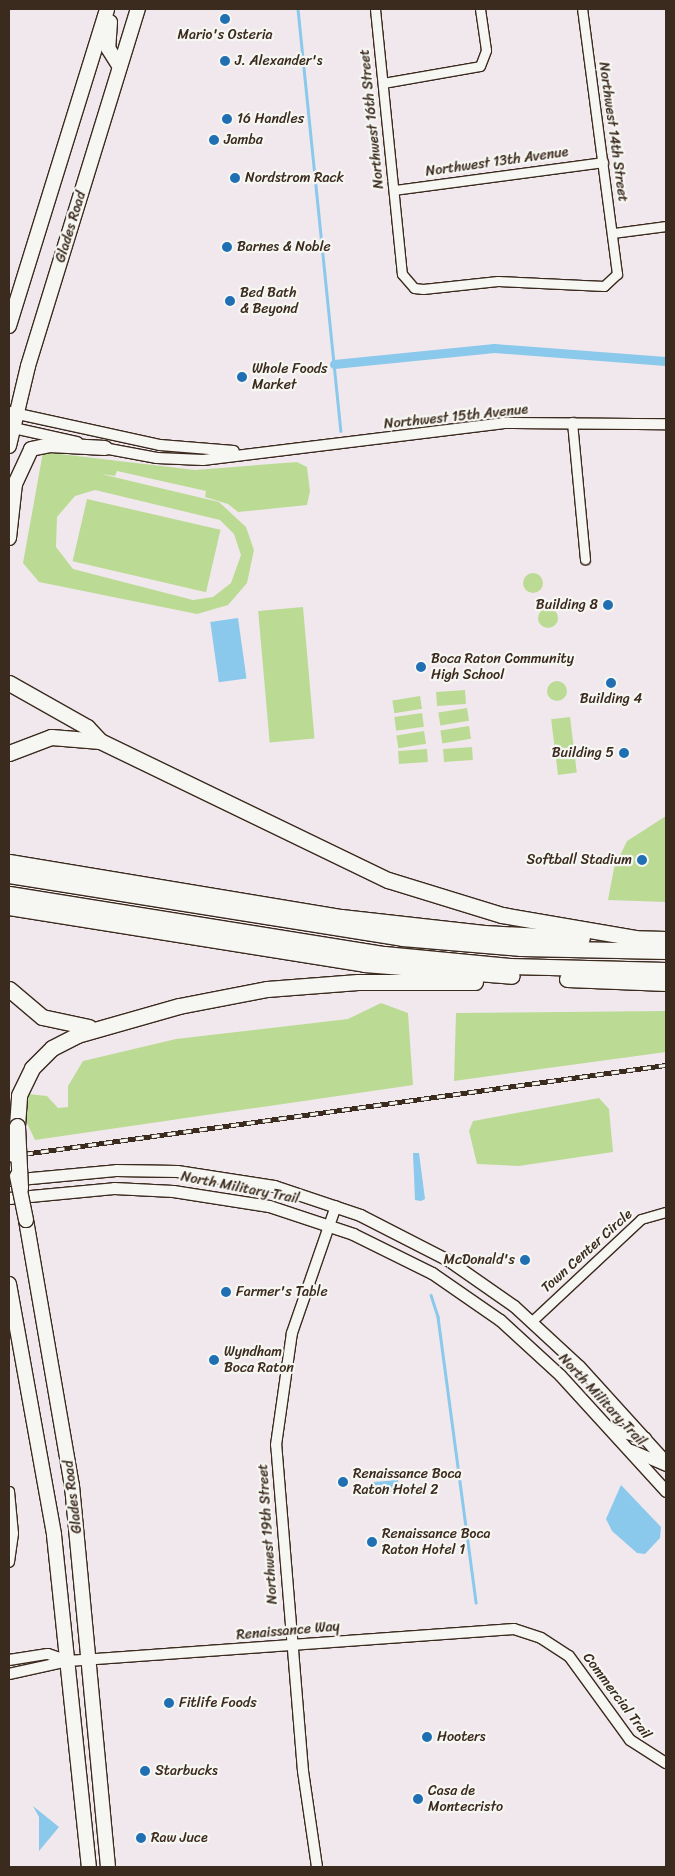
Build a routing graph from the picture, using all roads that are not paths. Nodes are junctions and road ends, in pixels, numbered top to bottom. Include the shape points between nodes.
1 (107, 9) edge
2 (111, 9) edge
3 (138, 9) edge
4 (375, 9) edge
5 (480, 9) edge
6 (582, 9) edge
7 (120, 68) junction
8 (382, 83) junction
9 (603, 162) junction
10 (394, 190) junction
11 (666, 226) edge
12 (613, 233) junction
13 (617, 259) joint
14 (9, 326) edge
15 (12, 413) edge
16 (572, 422) junction
17 (666, 424) edge
18 (10, 428) edge
19 (9, 446) edge
20 (105, 448) junction
21 (250, 452) junction
22 (9, 538) edge
23 (585, 559) dead end
24 (9, 683) edge
25 (100, 740) junction
26 (9, 753) edge
27 (9, 862) edge
28 (9, 875) edge
29 (9, 894) edge
30 (9, 907) edge
31 (635, 938) junction
32 (666, 938) edge
33 (666, 951) edge
34 (666, 970) edge
35 (513, 976) junction
36 (666, 983) edge
37 (9, 989) edge
38 (118, 1022) junction
39 (13, 1128) edge
40 (12, 1189) edge
41 (336, 1206) junction
42 (666, 1212) edge
43 (330, 1224) junction
44 (9, 1284) edge
45 (532, 1320) junction
46 (610, 1429) junction
47 (645, 1438) junction
48 (628, 1449) junction
49 (666, 1463) edge
50 (9, 1491) edge
51 (666, 1491) edge
52 (9, 1562) edge
53 (490, 1630) joint
54 (291, 1644) junction
55 (9, 1660) edge
56 (89, 1660) junction
57 (68, 1661) junction
58 (9, 1674) edge
59 (666, 1763) edge
60 (89, 1867) edge
61 (108, 1867) edge
62 (317, 1867) edge

1 - 14 main road
2 - 7 main road via 108,48
3 - 7 main road, Glades Road
4 - 8 street, Northwest 16th Street
5 - 8 street via 486,50 480,66
6 - 9 street, Northwest 14th Street
7 - 15 main road, Glades Road
8 - 10 street, Northwest 16th Street
9 - 10 street, Northwest 13th Avenue
9 - 12 street, Northwest 14th Street
10 - 13 street, Northwest 16th Street via 402,274 414,288 498,281 604,286 617,274
11 - 12 street
12 - 13 street, Northwest 14th Street
15 - 18 main road, Glades Road
15 - 21 street, Northwest 15th Avenue via 160,445
16 - 17 street, Northwest 15th Avenue
16 - 21 street, Northwest 15th Avenue via 503,423
16 - 23 street
18 - 19 main road, Glades Road
18 - 20 street, Northwest 15th Avenue
20 - 21 street, Northwest 15th Avenue via 183,460
20 - 22 main road via 50,445 31,450 15,484
24 - 25 highway via 87,727
25 - 26 highway via 51,736
25 - 31 highway via 402,886 502,915
27 - 31 highway via 385,923 512,935
28 - 33 highway via 392,937 521,948
29 - 34 highway via 384,954 509,966
30 - 35 highway via 364,964
31 - 32 highway
35 - 36 highway
35 - 38 highway via 461,984 358,982 267,989
37 - 38 highway via 29,1009 54,1022 78,1027
38 - 39 highway via 71,1037 42,1057 21,1090
39 - 40 highway, bridge
40 - 41 main road, North Military Trail via 116,1170 177,1171 274,1186
40 - 43 main road, North Military Trail via 174,1191 269,1206
40 - 56 main road, Glades Road, bridge via 26,1220 67,1448
41 - 43 street, Northwest 19th Street
41 - 45 main road, North Military Trail via 436,1252
42 - 45 street, Town Center Circle via 641,1219
43 - 46 main road, North Military Trail via 406,1258 482,1306 539,1354
43 - 54 street, Northwest 19th Street via 296,1318 279,1403 276,1470
44 - 57 main road, Glades Road via 47,1488
45 - 47 main road, North Military Trail
46 - 47 main road
46 - 48 main road, North Military Trail
47 - 49 main road, North Military Trail
48 - 49 main road
48 - 51 main road, North Military Trail
50 - 52 street via 13,1533
53 - 54 street, Renaissance Way
53 - 59 street, Commercial Trail via 527,1632 563,1652 630,1740
54 - 56 street, Renaissance Way
54 - 62 street, Northwest 19th Street
55 - 57 street via 48,1654
56 - 57 street, Renaissance Way
56 - 61 main road, Glades Road
57 - 58 street
57 - 60 main road, Glades Road

